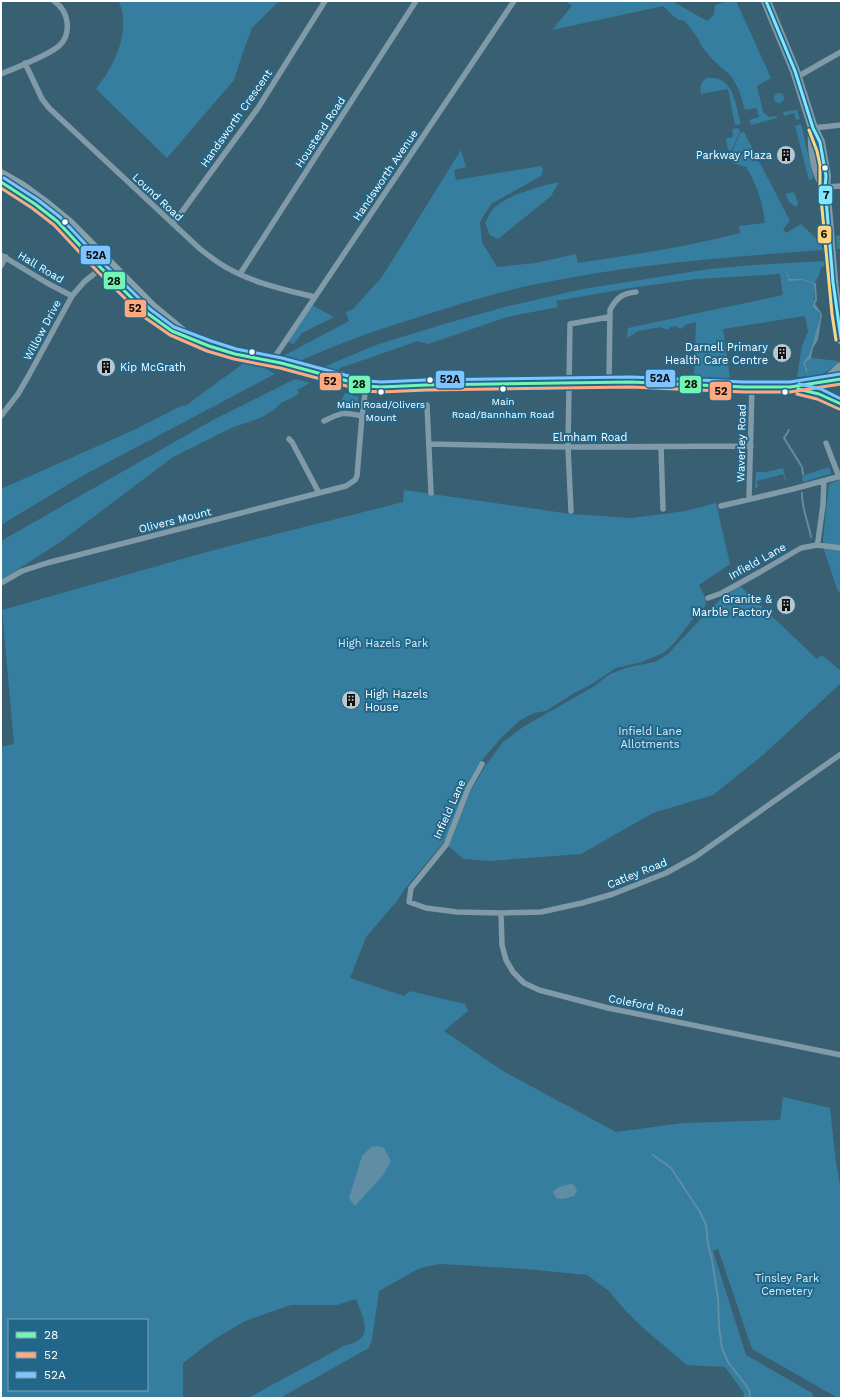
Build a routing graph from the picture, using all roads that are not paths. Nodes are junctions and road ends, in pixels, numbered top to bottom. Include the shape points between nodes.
1 (54, 1) edge
2 (325, 1) edge
3 (416, 1) edge
4 (766, 1) edge
5 (513, 2) edge
6 (841, 52) edge
7 (25, 63) junction
8 (1, 74) edge
9 (797, 77) junction
10 (841, 125) edge
11 (813, 128) junction
12 (1, 173) edge
13 (1, 182) edge
14 (841, 186) edge
15 (825, 187) junction
16 (173, 224) junction
17 (3, 256) edge
18 (109, 262) junction
19 (1, 266) edge
20 (101, 268) junction
21 (240, 274) junction
22 (834, 288) junction
23 (636, 292) dead end
24 (72, 296) junction
25 (315, 297) junction
26 (841, 304) edge
27 (609, 318) junction
28 (191, 338) junction
29 (841, 339) edge
30 (276, 362) junction
31 (841, 367) edge
32 (841, 379) edge
33 (826, 381) junction
34 (568, 382) junction
35 (609, 382) junction
36 (366, 386) junction
37 (752, 387) junction
38 (790, 387) junction
39 (827, 397) junction
40 (841, 404) edge
41 (427, 405) dead end
42 (1, 416) edge
43 (362, 416) junction
44 (324, 421) dead end
45 (289, 439) dead end
46 (826, 443) dead end
47 (429, 444) junction
48 (751, 446) junction
49 (568, 447) junction
50 (661, 447) junction
51 (840, 476) edge
52 (824, 481) junction
53 (319, 493) junction
54 (431, 493) dead end
55 (749, 499) junction
56 (721, 506) dead end
57 (664, 509) dead end
58 (571, 511) dead end
59 (816, 545) junction
60 (841, 548) edge
61 (1, 583) edge
62 (708, 598) dead end
63 (841, 754) edge
64 (482, 764) dead end
65 (409, 902) joint
66 (501, 913) junction
67 (841, 1055) edge

1 - 7 street via 61,7 67,19 65,38 57,48
2 - 16 street, Handsworth Crescent via 258,108
3 - 21 street, Houstead Road
4 - 9 highway
5 - 25 street, Handsworth Avenue
6 - 9 street
7 - 8 street
7 - 16 street, Lound Road via 49,108
9 - 11 highway
10 - 11 street
11 - 15 highway via 823,154
12 - 18 main road via 48,204 71,223
13 - 20 main road via 56,221
14 - 15 street
15 - 22 highway
16 - 21 street, Lound Road via 198,248
17 - 19 street
17 - 24 street, Hall Road
18 - 20 street, Willow Drive
18 - 28 main road via 153,306
20 - 24 street, Willow Drive
20 - 28 main road via 158,322
21 - 25 street, Lound Road via 270,286
22 - 26 highway
22 - 29 highway
23 - 27 street via 620,296 614,302
24 - 42 street, Willow Drive via 29,376
25 - 30 street, Handsworth Avenue
27 - 34 street via 570,324
27 - 35 street
28 - 30 main road via 249,358
30 - 36 main road
31 - 33 highway
32 - 33 main road
33 - 38 main road
33 - 39 main road via 823,388
34 - 35 main road
34 - 36 main road
34 - 49 street
35 - 37 main road
36 - 43 street
37 - 38 main road
37 - 48 street, Waverley Road
38 - 39 main road
39 - 40 main road
41 - 47 street
43 - 44 street via 340,413
43 - 53 street, Olivers Mount via 355,480 346,486
45 - 53 street
46 - 51 street
47 - 49 street, Elmham Road
47 - 54 street
48 - 50 street, Elmham Road
48 - 55 street, Waverley Road
49 - 50 street, Elmham Road
49 - 58 street
50 - 57 street
51 - 52 street
52 - 55 street
52 - 59 street
53 - 61 street, Olivers Mount via 47,563 22,571
55 - 56 street
59 - 60 street
59 - 62 street, Infield Lane via 801,548 722,593
63 - 66 street, Catley Road via 695,858 666,874 582,903 541,912
64 - 65 street, Infield Lane via 468,789 446,845 412,888
65 - 66 street, Catley Road via 426,908 457,912
66 - 67 street, Coleford Road via 502,945 506,960 524,983 539,990 608,1008

